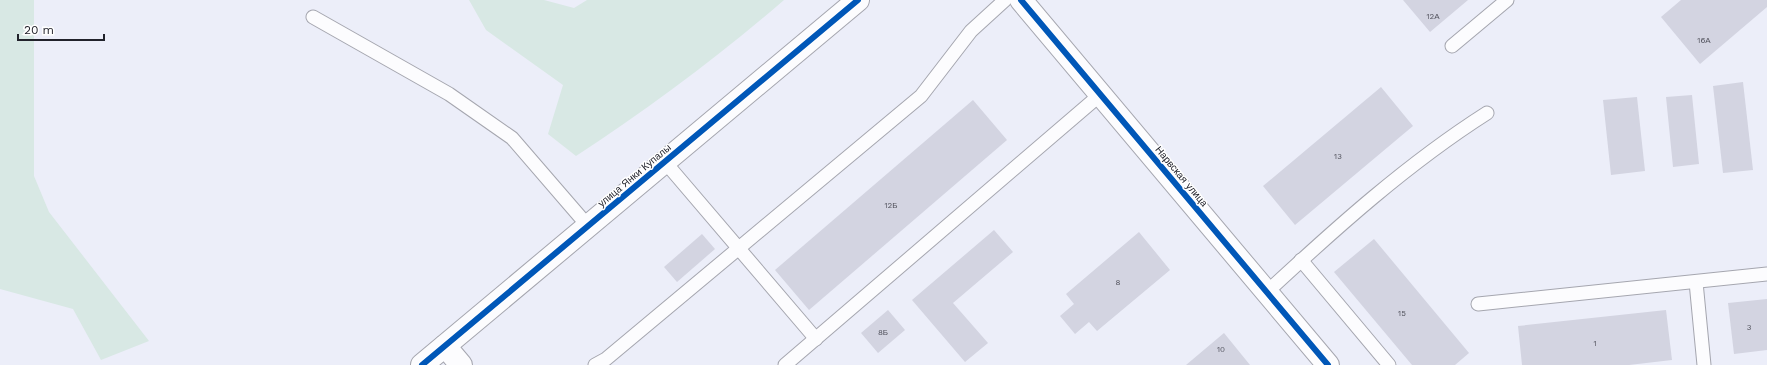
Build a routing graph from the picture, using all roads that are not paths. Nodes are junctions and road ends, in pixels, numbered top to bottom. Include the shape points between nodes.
1 (858, 0) edge
2 (1005, 0) edge
3 (1021, 0) edge
4 (1507, 0) edge
5 (313, 18) dead end
6 (1452, 46) dead end
7 (1101, 94) junction
8 (1487, 113) dead end
9 (665, 162) junction
10 (588, 226) junction
11 (739, 249) junction
12 (1301, 260) junction
13 (1767, 274) edge
14 (1696, 282) junction
15 (1267, 292) junction
16 (1478, 304) dead end
17 (816, 339) junction
18 (445, 346) junction
19 (604, 363) edge
20 (422, 365) edge
21 (460, 365) edge
22 (785, 365) edge
23 (1328, 365) edge
24 (1389, 365) edge
25 (1704, 365) edge

1 - 9 street, улица Янки Купалы
2 - 11 lane via 971,31 921,96
3 - 7 street, Нарвская улица
4 - 6 lane
5 - 10 lane via 449,94 512,138
7 - 15 street, Нарвская улица
7 - 17 lane
8 - 12 lane via 1447,139
9 - 10 street, улица Янки Купалы
9 - 11 lane
10 - 18 street, улица Янки Купалы
11 - 17 lane
11 - 19 lane
12 - 15 lane
12 - 24 lane
13 - 14 lane
14 - 16 lane
14 - 25 lane
15 - 23 street, Нарвская улица
17 - 22 lane
18 - 20 street, улица Янки Купалы
18 - 21 street

